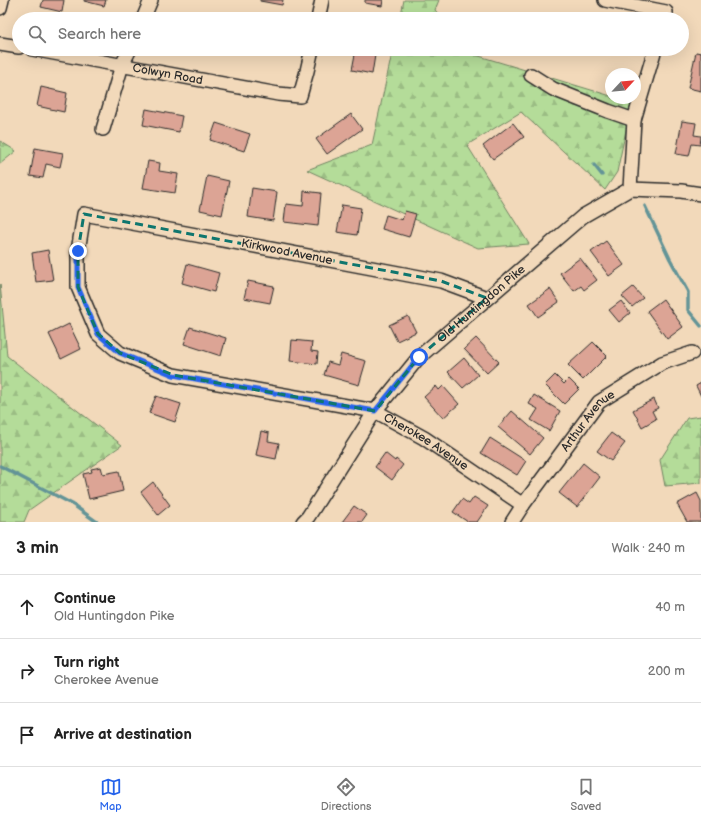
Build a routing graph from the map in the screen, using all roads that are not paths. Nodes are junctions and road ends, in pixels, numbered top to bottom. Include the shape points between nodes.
1 (2, 0) edge
2 (151, 0) edge
3 (322, 0) edge
4 (605, 0) edge
5 (0, 8) edge
6 (666, 10) edge
7 (146, 12) edge
8 (319, 12) edge
9 (0, 44) edge
10 (12, 46) edge
11 (72, 56) edge
12 (126, 56) edge
13 (310, 56) edge
14 (653, 56) edge
15 (122, 65) junction
16 (531, 75) dead end
17 (634, 120) junction
18 (103, 129) dead end
19 (630, 188) junction
20 (701, 194) edge
21 (84, 214) joint
22 (487, 298) junction
23 (692, 353) dead end
24 (375, 411) junction
25 (523, 505) junction
26 (303, 522) edge
27 (512, 522) edge

1 - 5 street
2 - 7 street
3 - 8 street
4 - 6 street
9 - 10 street
11 - 15 street, Colwyn Road
12 - 15 street
13 - 15 street, Colwyn Road via 300,96
14 - 17 street
15 - 18 street
16 - 17 street via 553,88
17 - 19 street
19 - 20 street
19 - 22 street, Old Huntingdon Pike via 583,216
21 - 22 street, Kirkwood Avenue via 441,281
21 - 24 street, Cherokee Avenue via 78,251 78,287 98,334 120,353 173,375
22 - 24 street, Old Huntingdon Pike via 419,357
23 - 25 street, Arthur Avenue via 662,363 600,402
24 - 25 street, Cherokee Avenue via 424,438
24 - 26 street, Old Huntingdon Pike
25 - 27 street, Arthur Avenue

